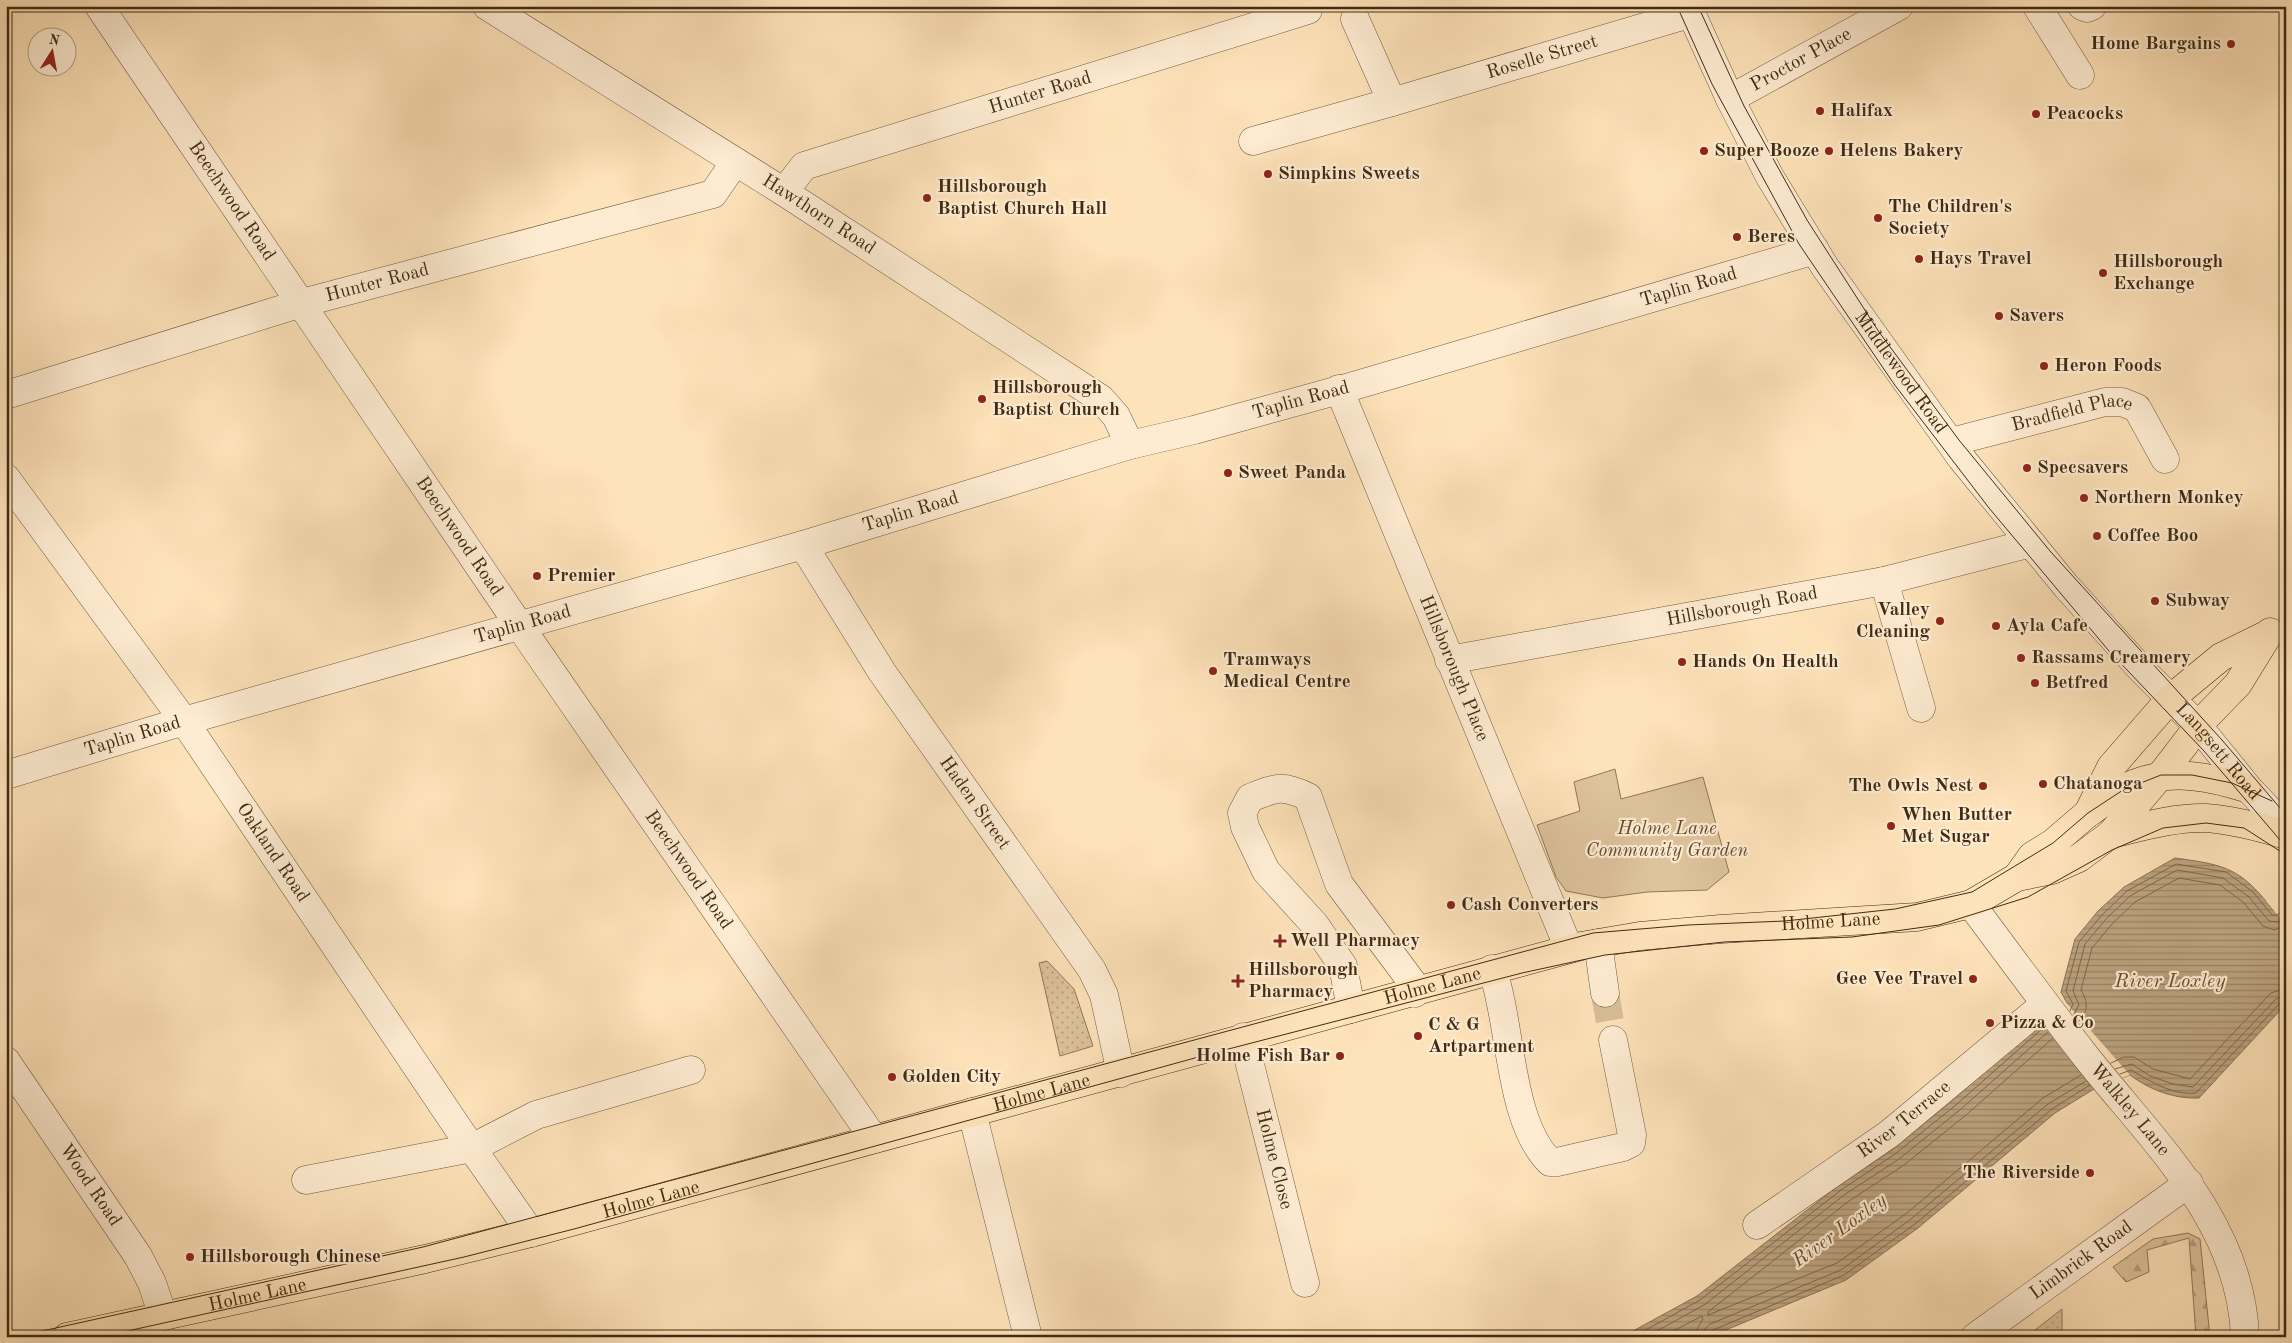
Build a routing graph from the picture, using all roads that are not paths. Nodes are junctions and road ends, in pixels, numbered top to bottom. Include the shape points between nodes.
1 (99, 6) edge
2 (488, 6) edge
3 (1899, 6) edge
4 (2037, 6) edge
5 (2082, 6) edge
6 (2092, 6) edge
7 (1308, 10) dead end
8 (1690, 10) edge
9 (1355, 19) dead end
10 (2080, 75) dead end
11 (1730, 99) junction
12 (1392, 102) junction
13 (1253, 140) dead end
14 (735, 162) junction
15 (784, 192) junction
16 (1815, 250) junction
17 (302, 303) junction
18 (1339, 389) junction
19 (6, 395) edge
20 (1951, 442) junction
21 (1130, 445) junction
22 (2165, 459) dead end
23 (6, 478) edge
24 (2031, 543) junction
25 (803, 545) junction
26 (1884, 581) junction
27 (519, 624) junction
28 (2278, 627) edge
29 (1449, 660) junction
30 (2170, 699) junction
31 (1921, 708) dead end
32 (184, 721) junction
33 (2198, 726) junction
34 (6, 775) edge
35 (2161, 775) junction
36 (2249, 789) junction
37 (2088, 813) junction
38 (2286, 828) edge
39 (2111, 834) junction
40 (2286, 835) edge
41 (2017, 877) junction
42 (1971, 904) junction
43 (1598, 943) junction
44 (1569, 948) junction
45 (1492, 969) junction
46 (1415, 993) junction
47 (1605, 993) tunnel mouth
48 (2047, 1006) junction
49 (1351, 1009) junction
50 (1242, 1037) junction
51 (1613, 1040) tunnel mouth
52 (6, 1061) edge
53 (691, 1070) dead end
54 (1121, 1073) junction
55 (972, 1112) junction
56 (874, 1139) junction
57 (472, 1148) junction
58 (306, 1180) dead end
59 (2189, 1183) junction
60 (1757, 1225) dead end
61 (531, 1233) junction
62 (1306, 1283) dead end
63 (163, 1316) junction
64 (67, 1337) edge
65 (1028, 1337) edge
66 (1975, 1337) edge
67 (2245, 1337) edge

1 - 17 street, Beechwood Road
2 - 14 street, Hawthorn Road
3 - 11 street, Proctor Place
4 - 10 street
5 - 6 street
7 - 15 street, Hunter Road via 804,166
8 - 11 street, Middlewood Road
8 - 12 street, Roselle Street
9 - 12 street
11 - 16 street, Middlewood Road via 1770,177
12 - 13 street, Roselle Street
14 - 15 street, Hawthorn Road
14 - 17 street, Hunter Road via 713,194
15 - 21 street, Hawthorn Road via 1101,399 1116,416
16 - 18 street, Taplin Road
16 - 20 street, Middlewood Road
17 - 19 street, Hunter Road
17 - 27 street, Beechwood Road
18 - 21 street, Taplin Road
18 - 29 street, Hillsborough Place
20 - 22 street, Bradfield Place via 2105,402 2122,402 2137,408
20 - 24 street, Middlewood Road
21 - 25 street, Taplin Road
23 - 32 street, Oakland Road
24 - 26 street, Hillsborough Road
24 - 30 street, Middlewood Road
25 - 27 street, Taplin Road
25 - 54 street, Haden Street via 882,672 1092,970 1104,994
26 - 29 street, Hillsborough Road
26 - 31 street
27 - 32 street, Taplin Road
27 - 56 street, Beechwood Road
28 - 30 main road, Holme Lane via 2221,657
28 - 33 main road, Holme Lane via 2238,684
29 - 44 street, Hillsborough Place
30 - 33 street, Langsett Road
30 - 37 main road, Holme Lane via 2111,767
32 - 34 street, Taplin Road
32 - 57 street, Oakland Road
33 - 35 main road, Holme Lane
33 - 36 street, Langsett Road
35 - 36 main road via 2192,775
35 - 37 main road via 2134,784
35 - 39 main road, Holme Lane
36 - 38 street, Langsett Road
37 - 41 main road, Holme Lane via 2032,856
39 - 40 main road via 2205,818 2243,823
39 - 41 main road, Holme Lane via 2079,858 2052,870
41 - 42 main road, Holme Lane
42 - 43 main road, Holme Lane via 1917,918 1721,929
42 - 48 street, Walkley Lane
43 - 44 main road, Holme Lane
43 - 47 street
44 - 45 main road, Holme Lane
45 - 46 main road, Holme Lane
45 - 51 street via 1528,1128 1550,1162 1631,1143
46 - 49 main road, Holme Lane
46 - 49 street via 1412,982 1339,884 1308,797 1278,787 1250,798 1242,813 1245,828 1266,870 1315,924 1343,966
48 - 59 street, Walkley Lane
48 - 60 street, River Terrace via 1889,1134
49 - 50 main road, Holme Lane
50 - 54 main road, Holme Lane
50 - 62 street, Holme Close
52 - 63 street, Wood Road via 138,1256 152,1283
53 - 57 street via 536,1115
54 - 55 main road, Holme Lane
55 - 56 main road, Holme Lane
55 - 65 street
56 - 61 main road, Holme Lane
57 - 58 street
57 - 61 street, Oakland Road
59 - 66 street, Limbrick Road
59 - 67 street, Walkley Lane via 2212,1220 2232,1263 2242,1301
61 - 63 main road, Holme Lane
63 - 64 main road, Holme Lane

